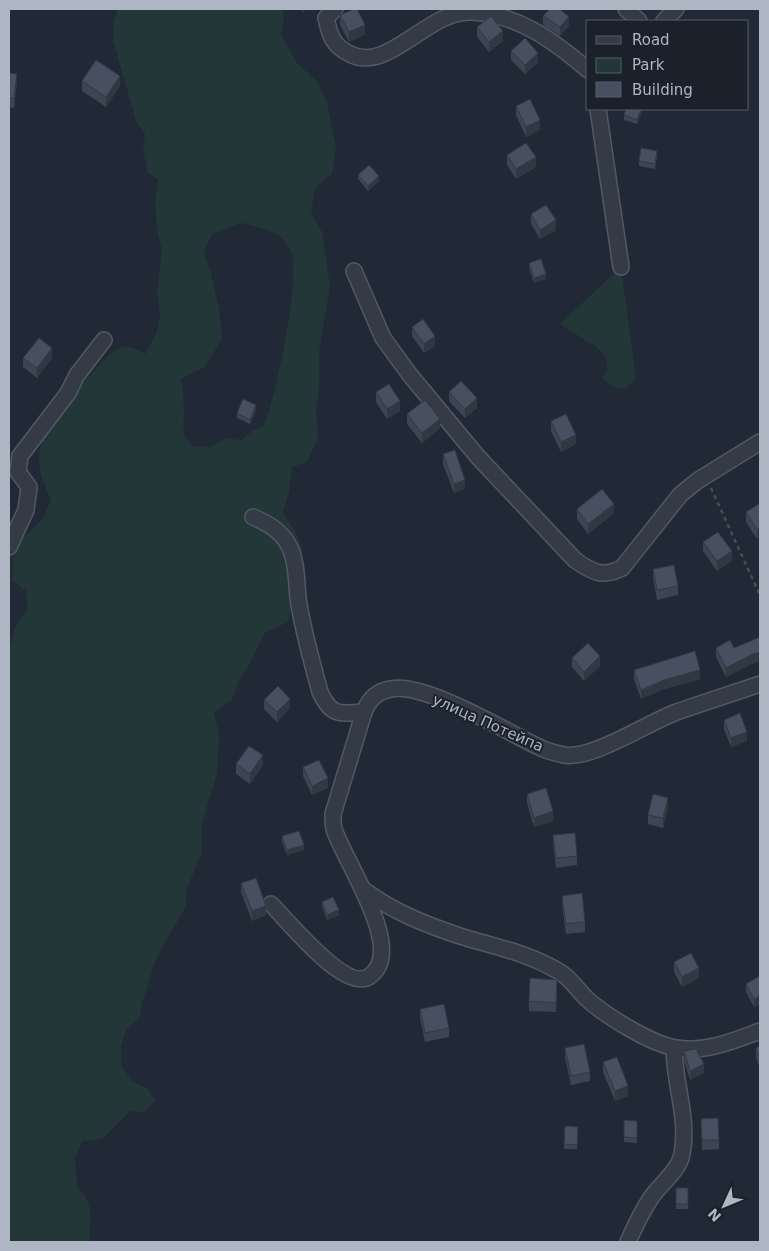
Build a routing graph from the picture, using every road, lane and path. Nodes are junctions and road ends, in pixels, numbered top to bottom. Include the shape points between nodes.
1 (335, 9) edge
2 (626, 9) edge
3 (676, 9) edge
4 (638, 20) edge
5 (665, 20) edge
6 (586, 69) edge
7 (598, 110) edge
8 (621, 267) dead end
9 (354, 271) dead end
10 (104, 340) dead end
11 (760, 442) edge
12 (706, 476) junction
13 (253, 517) dead end
14 (9, 547) edge
15 (760, 595) edge
16 (760, 684) edge
17 (364, 712) junction
18 (364, 890) junction
19 (271, 904) dead end
20 (760, 1031) edge
21 (674, 1048) junction
22 (628, 1242) edge

1 - 6 street via 326,18 330,36 339,49 357,58 376,58 442,18 469,11 501,15 533,29
2 - 4 street
3 - 5 street
7 - 8 street
9 - 12 street via 383,338 410,375 478,457 575,560 589,570 600,574 622,568 680,495
10 - 14 street via 20,456 18,472 29,486 26,510
11 - 12 street
12 - 15 path
13 - 17 street via 280,533 290,548 295,563 302,622 325,702 332,711 341,714
16 - 17 street, улица Потейпа via 672,714 584,754 566,755 541,748 452,704 409,689 393,688 379,692 369,700
17 - 18 street, улица Потейпа via 333,814 334,828
18 - 19 street, улица Потейпа via 383,955 378,971 366,979 352,978 331,966
18 - 21 street via 388,908 427,925 508,948 543,962 562,973 588,1000 621,1025
20 - 21 street via 706,1049
21 - 22 street via 683,1122 682,1156 652,1196

